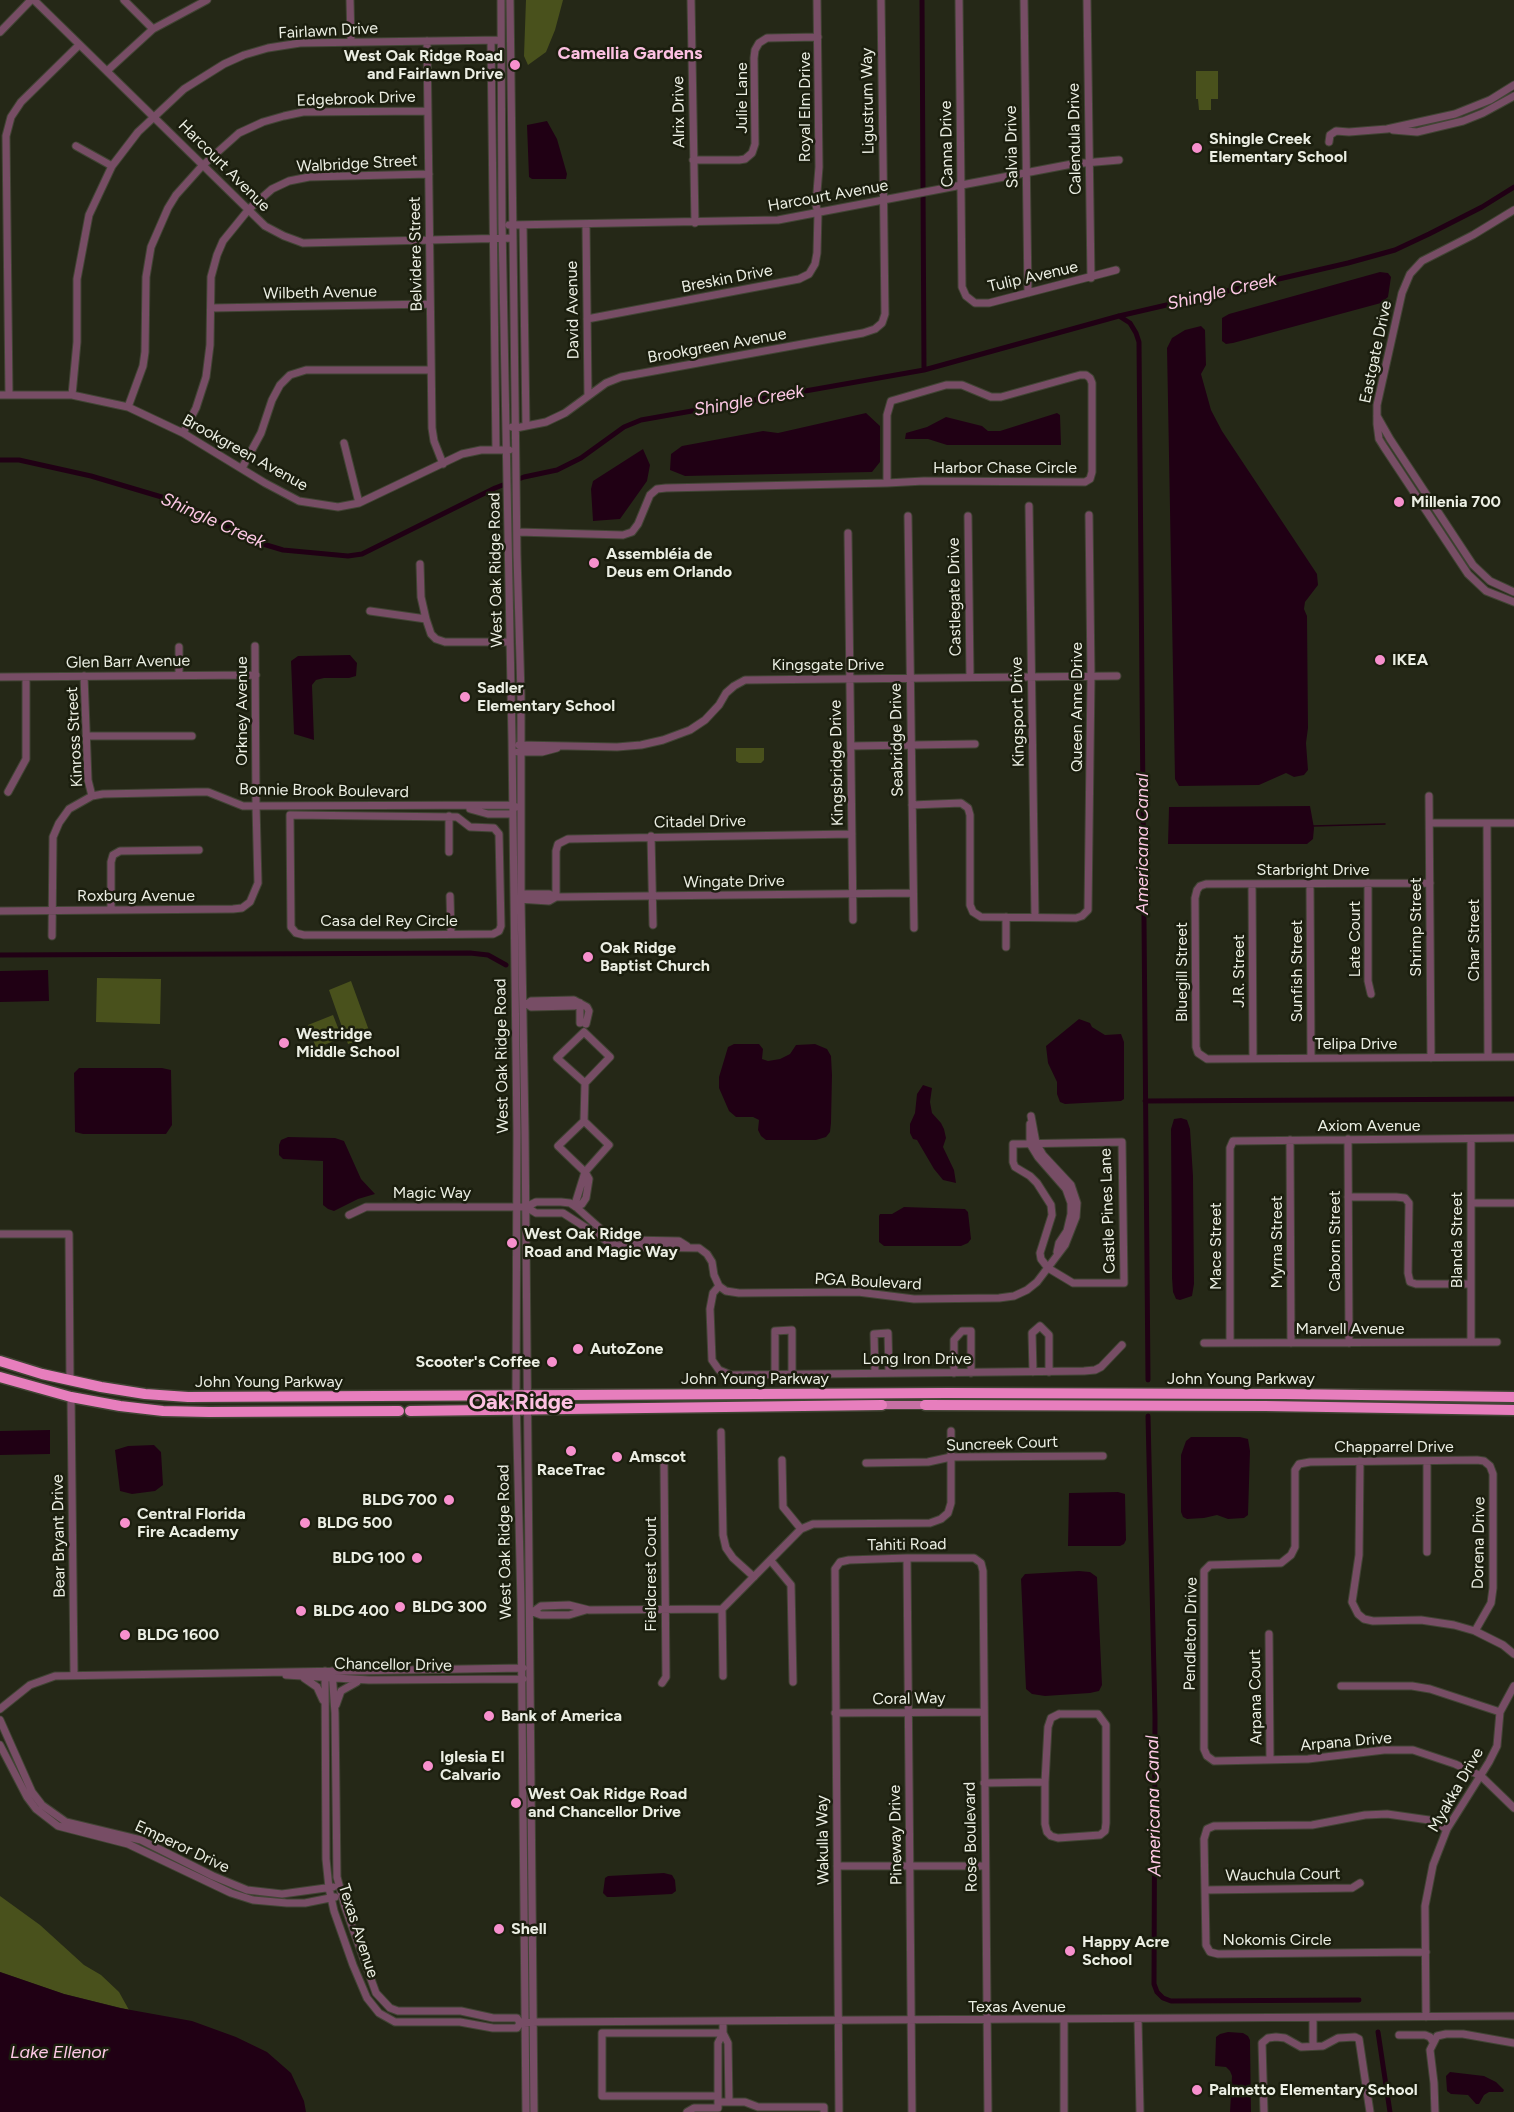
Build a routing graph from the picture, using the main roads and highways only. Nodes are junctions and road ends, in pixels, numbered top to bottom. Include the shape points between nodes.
1 (0, 1361) edge
2 (0, 1377) edge
3 (70, 1381) junction
4 (101, 1387) junction
5 (39, 1389) junction
6 (947, 1393) junction
7 (1285, 1394) junction
8 (71, 1397) junction
9 (1514, 1397) edge
10 (925, 1405) junction
11 (882, 1406) joint
12 (1265, 1406) junction
13 (1514, 1410) edge
14 (399, 1411) joint
15 (410, 1411) joint

1 - 3 highway, John Young Parkway
2 - 5 highway, John Young Parkway
3 - 4 highway, John Young Parkway
3 - 5 highway via 56,1388
4 - 6 highway, John Young Parkway via 188,1397
4 - 8 highway
5 - 8 highway, John Young Parkway
6 - 7 highway, John Young Parkway
6 - 10 highway
7 - 9 highway, John Young Parkway
7 - 12 highway
8 - 14 highway, John Young Parkway via 185,1412
10 - 11 main road, John Young Parkway
10 - 12 highway, John Young Parkway
11 - 15 highway, John Young Parkway
12 - 13 highway, John Young Parkway
14 - 15 main road, John Young Parkway

